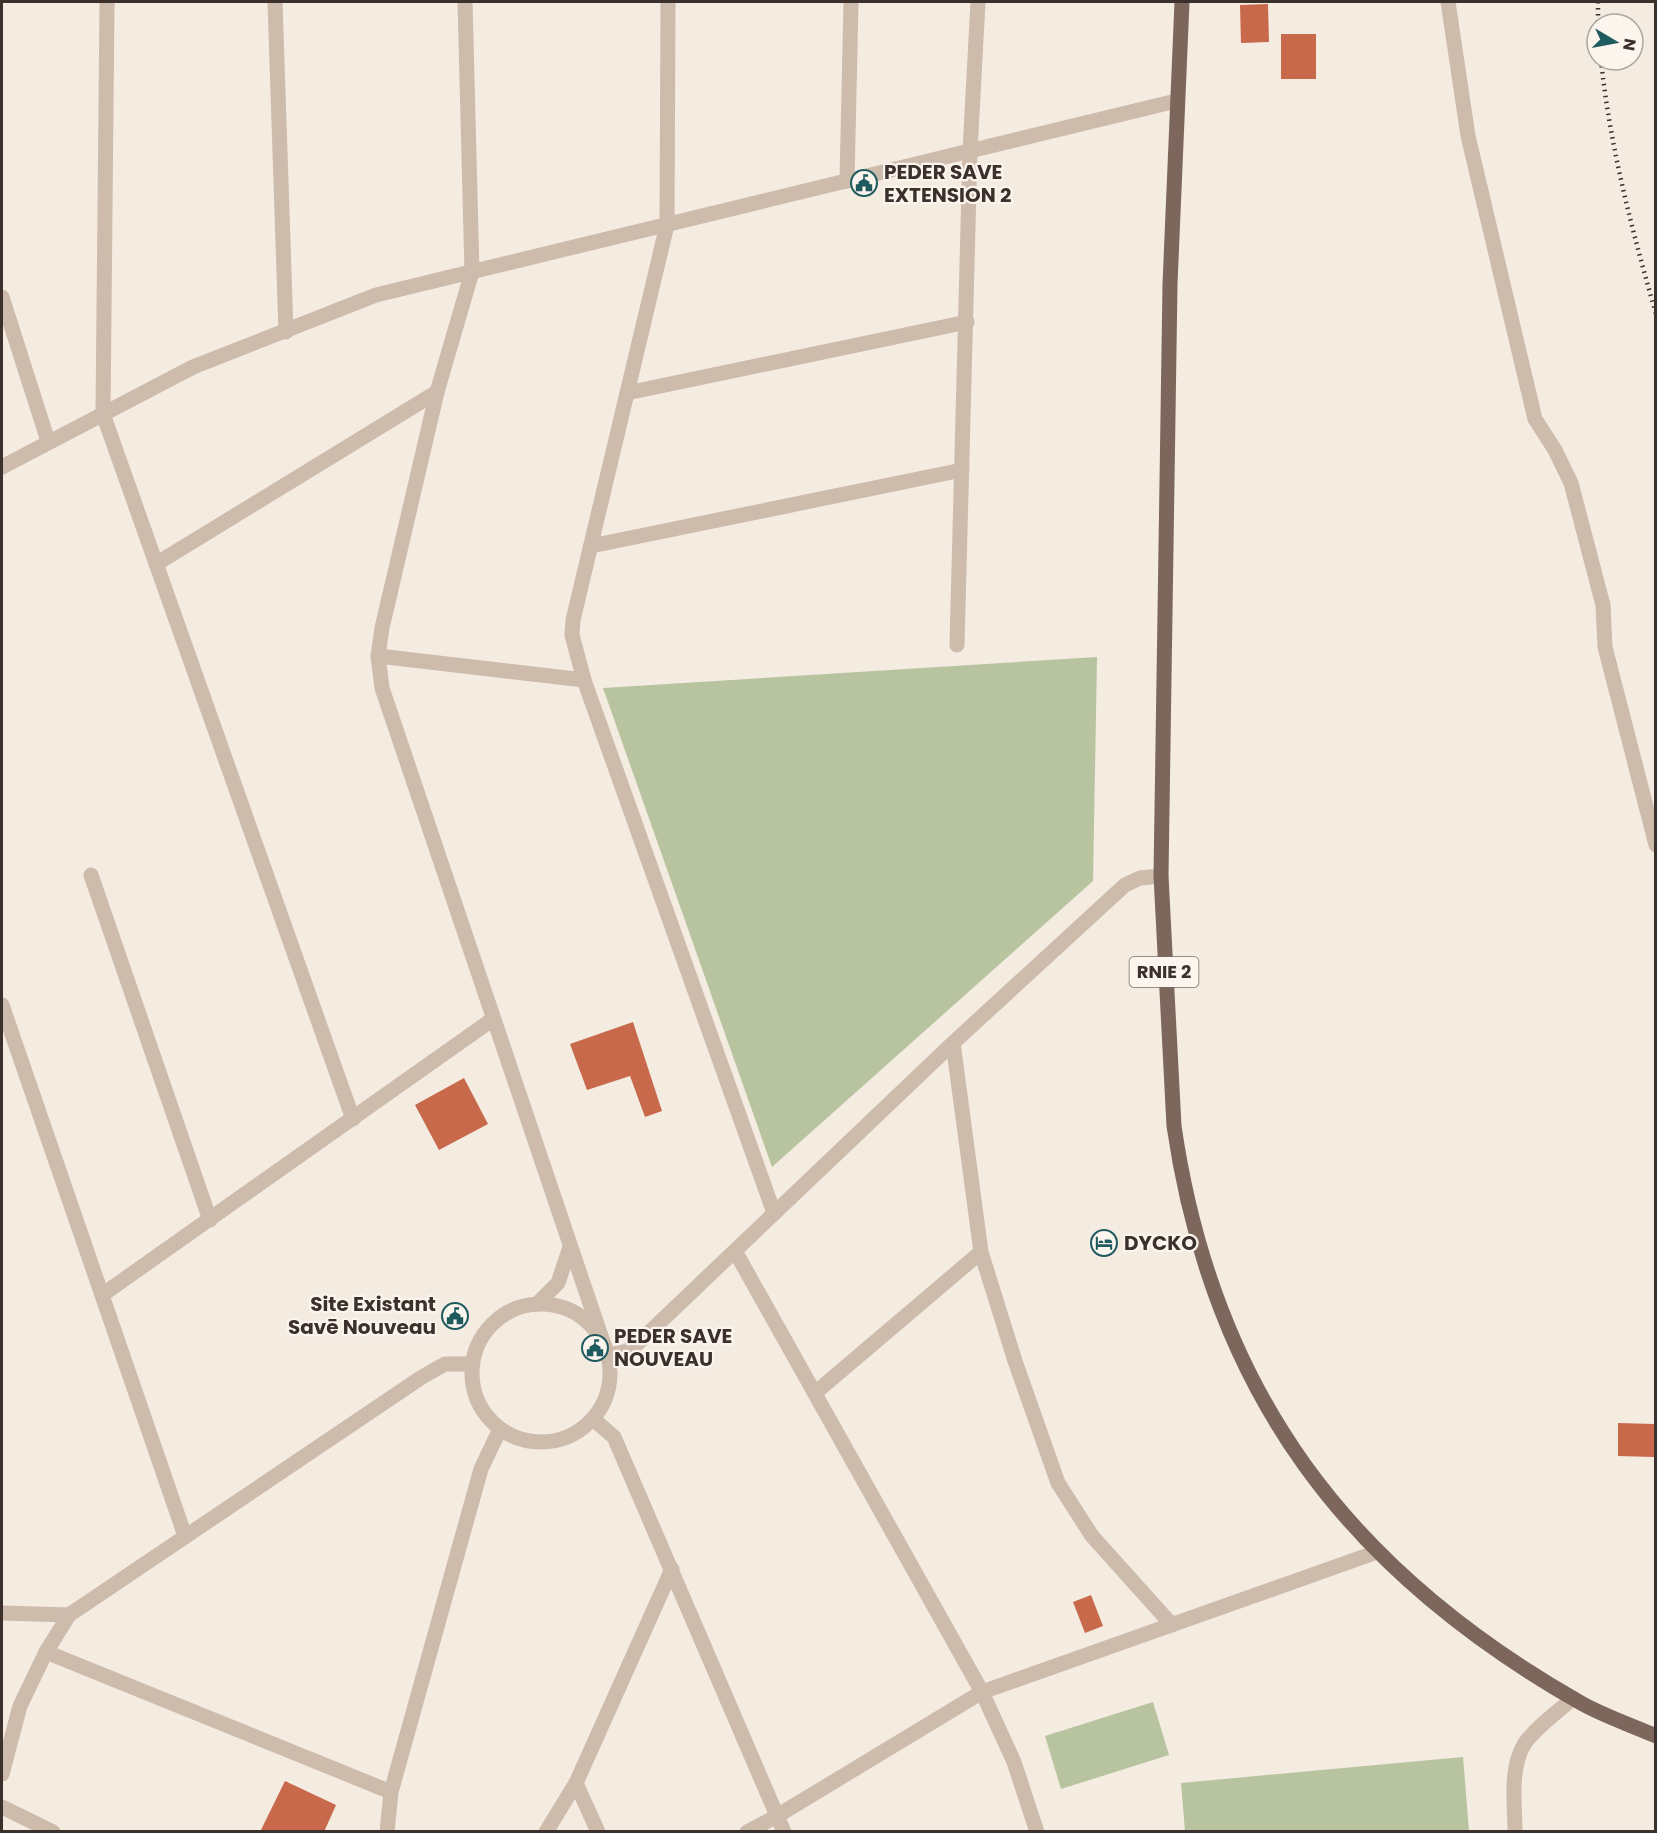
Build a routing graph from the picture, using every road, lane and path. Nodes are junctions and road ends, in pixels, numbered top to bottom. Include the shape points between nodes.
1 (107, 2) edge
2 (274, 2) edge
3 (465, 2) edge
4 (668, 2) edge
5 (851, 2) edge
6 (978, 2) edge
7 (1182, 2) edge
8 (1448, 2) edge
9 (1176, 101) junction
10 (970, 151) junction
11 (847, 181) junction
12 (667, 225) junction
13 (472, 272) junction
14 (2, 297) edge
15 (967, 322) junction
16 (286, 332) junction
17 (437, 392) junction
18 (627, 393) junction
19 (103, 414) junction
20 (48, 441) junction
21 (2, 467) edge
22 (962, 470) junction
23 (591, 546) junction
24 (156, 564) junction
25 (957, 645) dead end
26 (378, 656) junction
27 (584, 680) junction
28 (1656, 845) edge
29 (91, 874) dead end
30 (1161, 876) junction
31 (2, 1005) edge
32 (493, 1020) junction
33 (953, 1043) junction
34 (353, 1119) junction
35 (774, 1213) junction
36 (210, 1220) junction
37 (570, 1247) junction
38 (735, 1251) junction
39 (981, 1252) junction
40 (102, 1295) junction
41 (537, 1304) junction
42 (605, 1349) junction
43 (473, 1364) junction
44 (815, 1393) junction
45 (593, 1419) junction
46 (500, 1429) junction
47 (185, 1536) junction
48 (1377, 1552) junction
49 (672, 1569) junction
50 (2, 1613) edge
51 (69, 1615) junction
52 (1172, 1625) junction
53 (46, 1652) junction
54 (982, 1692) junction
55 (1573, 1698) junction
56 (1656, 1736) edge
57 (2, 1774) edge
58 (576, 1784) junction
59 (391, 1792) junction
60 (2, 1807) edge
61 (777, 1816) junction
62 (53, 1832) edge
63 (387, 1832) edge
64 (546, 1832) edge
65 (598, 1832) edge
66 (747, 1832) edge
67 (784, 1832) edge
68 (1037, 1832) edge
69 (1515, 1832) edge

1 - 19 street
2 - 16 street
3 - 13 street
4 - 12 street
5 - 11 street
6 - 10 street
7 - 9 main road, RNIE 2
8 - 28 street via 1468,136 1533,410 1571,483 1603,605 1605,647
9 - 10 street
9 - 30 main road, RNIE 2
10 - 11 street
10 - 15 street
11 - 12 street
12 - 13 street
12 - 18 street
13 - 16 street via 376,295
13 - 17 street
14 - 20 street
15 - 18 street
15 - 22 street
16 - 19 street via 193,367
17 - 24 street
17 - 26 street
18 - 23 street
19 - 20 street
19 - 24 street
20 - 21 street
22 - 23 street
22 - 25 street
23 - 27 street via 572,635
24 - 34 street
26 - 27 street
26 - 32 street via 382,688
27 - 35 street
29 - 36 street
30 - 33 street via 1140,878 1125,885
30 - 48 main road, RNIE 2 via 1174,1126 1199,1248 1233,1342 1274,1422 1307,1471
31 - 40 street
32 - 34 street
32 - 37 street
33 - 35 street
33 - 39 street
34 - 36 street
35 - 38 street
36 - 40 street
37 - 41 street via 558,1283
37 - 42 street
38 - 42 street via 638,1344 627,1351
38 - 44 street
39 - 44 street
39 - 52 street via 1058,1483 1092,1536
40 - 47 street
41 - 42 street via 557,1305 576,1313 587,1321
41 - 43 street via 511,1311 489,1327
42 - 45 street via 610,1382
43 - 46 street via 479,1404
43 - 47 street via 445,1364 428,1373
44 - 54 street
45 - 46 street via 571,1435 545,1442 519,1439
45 - 49 street via 614,1437
46 - 59 street via 481,1469
47 - 51 street
48 - 52 street
48 - 55 main road, RNIE 2 via 1456,1622
49 - 58 street
49 - 61 street
50 - 51 street
51 - 53 street
52 - 54 street
53 - 57 street via 20,1706
53 - 59 street
54 - 61 street
54 - 68 street via 1014,1762
55 - 56 main road, RNIE 2
55 - 69 street via 1530,1738 1517,1760
58 - 64 street
58 - 65 street
59 - 63 street
60 - 62 street
61 - 66 street
61 - 67 street

